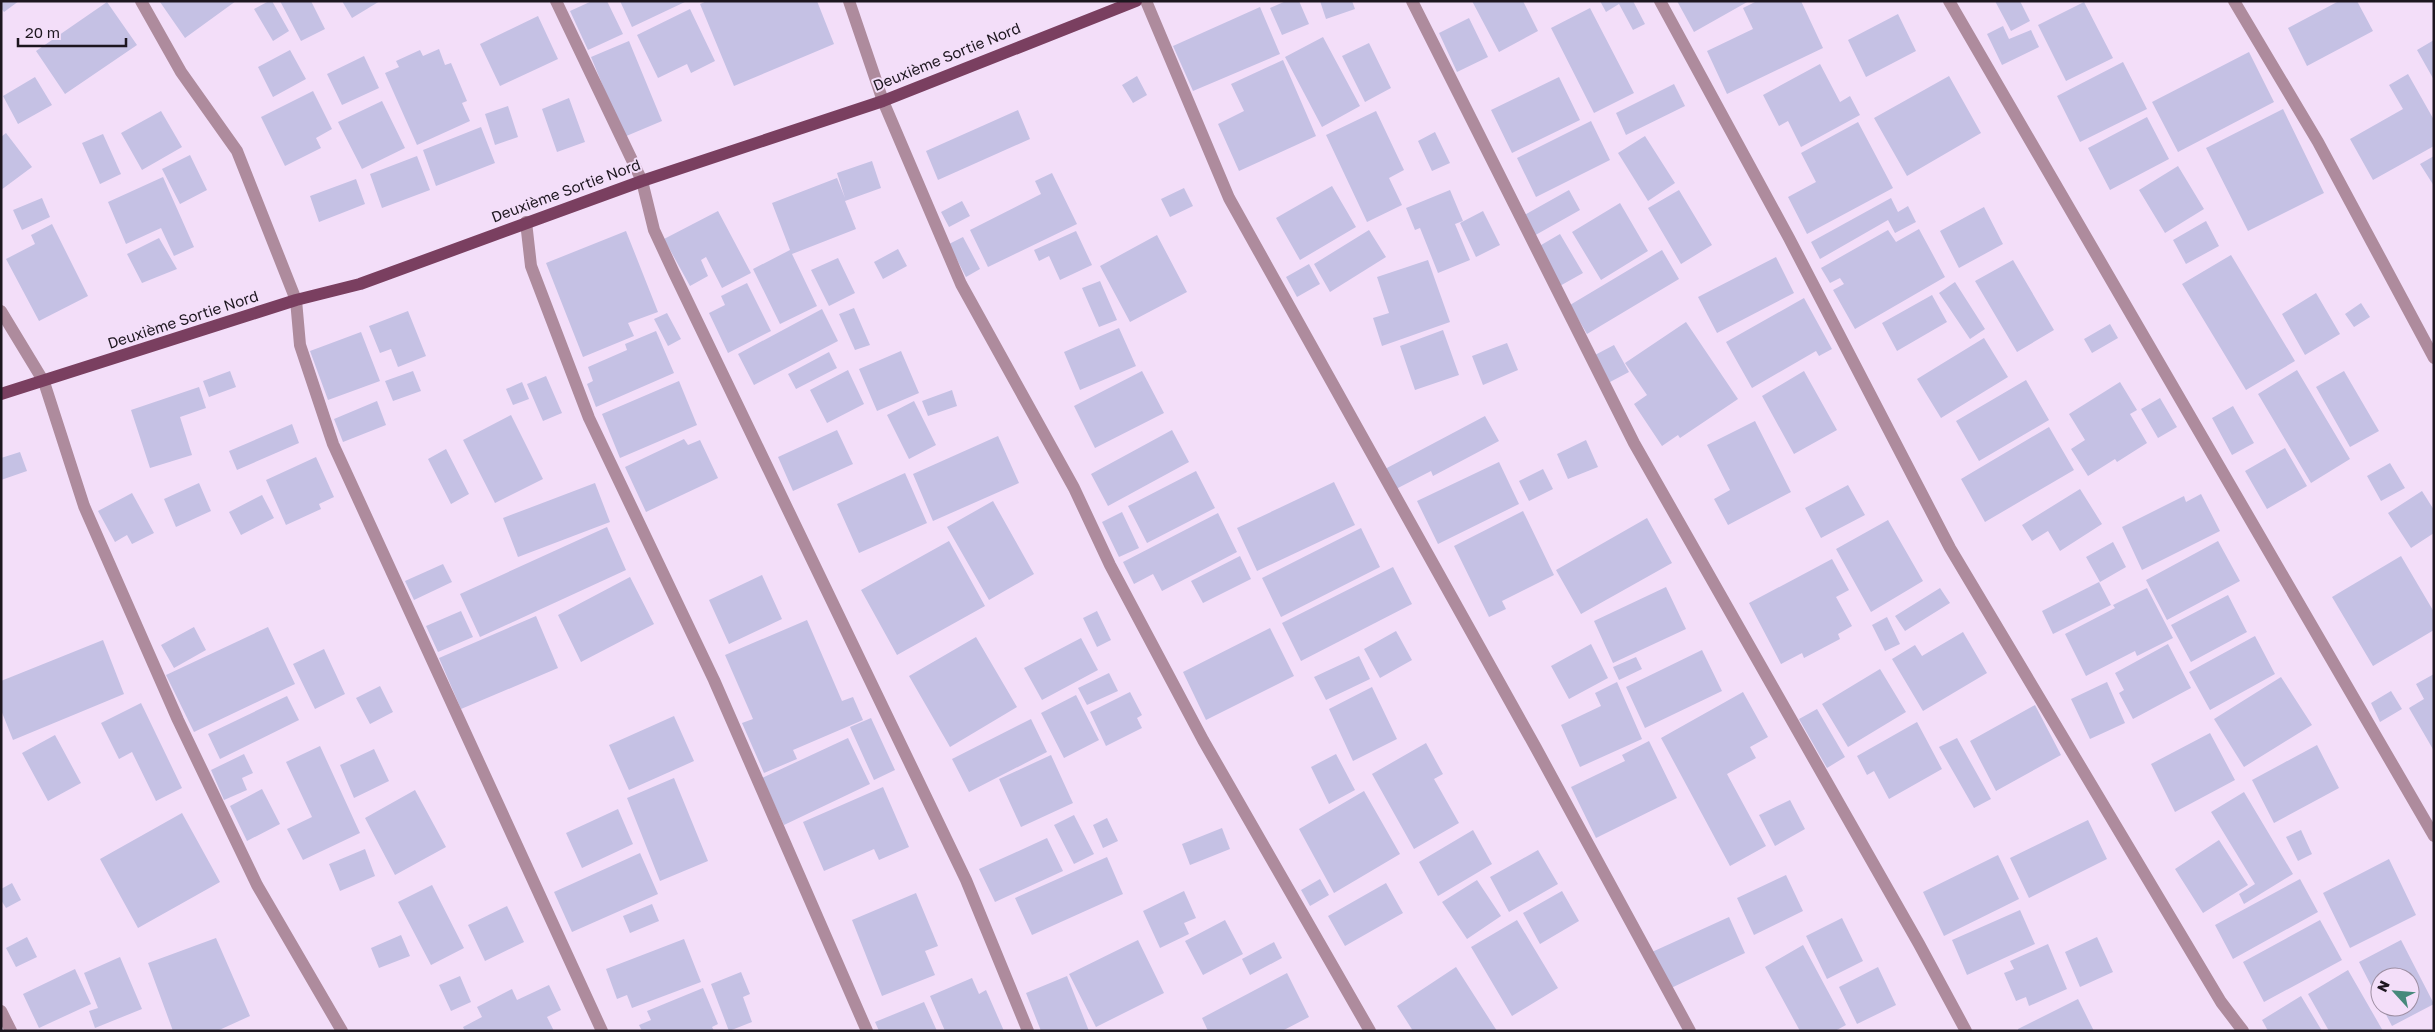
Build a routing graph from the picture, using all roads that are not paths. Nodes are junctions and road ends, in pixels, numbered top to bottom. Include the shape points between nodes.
1 (142, 1) edge
2 (556, 1) edge
3 (849, 1) edge
4 (1136, 1) edge
5 (1146, 1) edge
6 (1412, 1) edge
7 (1660, 1) edge
8 (1950, 1) edge
9 (2234, 1) edge
10 (883, 101) junction
11 (642, 181) junction
12 (526, 222) junction
13 (296, 300) junction
14 (1, 311) edge
15 (2434, 358) edge
16 (44, 382) junction
17 (1, 394) edge
18 (2434, 836) edge
19 (1, 1011) edge
20 (12, 1031) edge
21 (342, 1031) edge
22 (602, 1031) edge
23 (867, 1031) edge
24 (1028, 1031) edge
25 (1370, 1031) edge
26 (1690, 1031) edge
27 (1966, 1031) edge
28 (2243, 1031) edge

1 - 13 street via 181,72 238,151
2 - 11 street
3 - 10 street
4 - 10 main road, Deuxième Sortie Nord
5 - 26 street via 1230,198
6 - 27 street via 1634,443 1920,944
7 - 28 street via 1789,238 1950,548 2221,1002
8 - 18 street
9 - 15 street via 2318,142
10 - 11 main road, Deuxième Sortie Nord
10 - 25 street via 961,284 1074,488 1110,564 1203,740
11 - 12 main road, Deuxième Sortie Nord
11 - 24 street via 654,230 966,880
12 - 13 main road, Deuxième Sortie Nord via 360,284
12 - 23 street via 531,266 589,418 714,680
13 - 16 main road, Deuxième Sortie Nord
13 - 22 street via 300,345 333,444
14 - 16 street
16 - 17 main road, Deuxième Sortie Nord
16 - 21 street via 84,506 178,720 257,885
19 - 20 street

